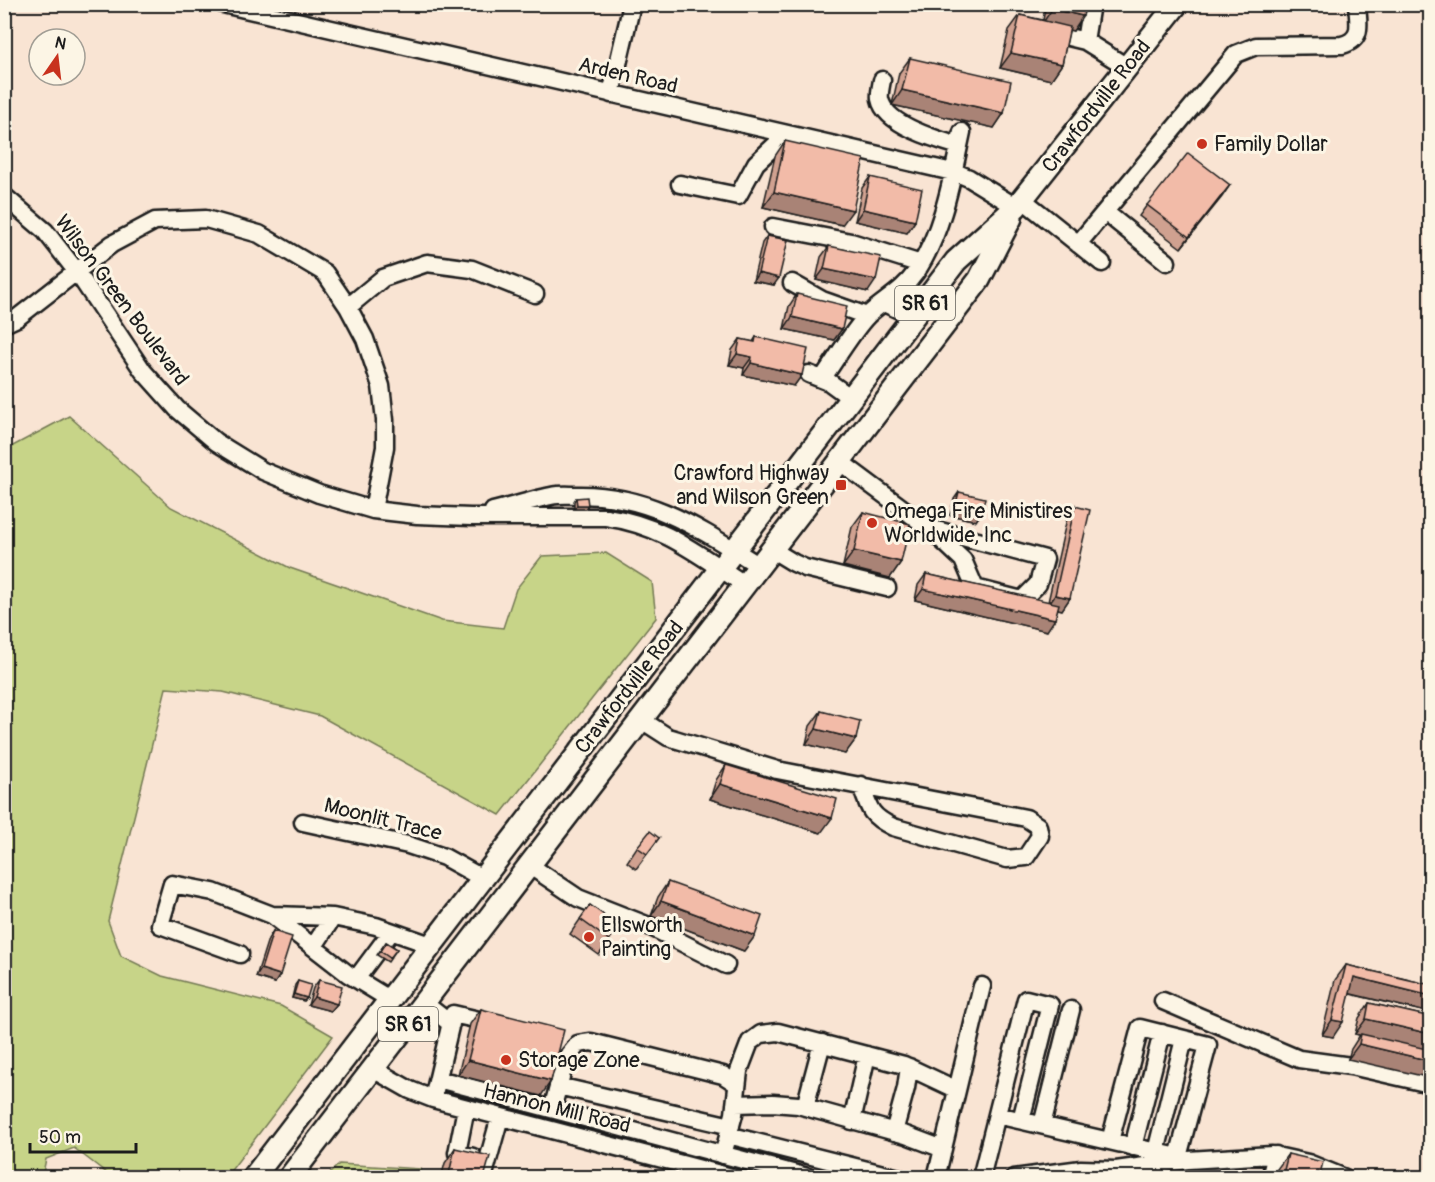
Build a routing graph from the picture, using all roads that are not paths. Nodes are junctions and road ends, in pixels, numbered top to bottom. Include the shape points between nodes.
1 (223, 4) edge
2 (632, 4) edge
3 (1091, 4) edge
4 (1177, 4) edge
5 (1357, 4) edge
6 (1029, 28) edge
7 (1085, 41) junction
8 (1127, 67) junction
9 (882, 80) dead end
10 (611, 94) junction
11 (787, 134) junction
12 (953, 172) junction
13 (680, 184) dead end
14 (4, 196) edge
15 (1019, 203) junction
16 (1105, 212) junction
17 (773, 226) dead end
18 (1078, 244) junction
19 (923, 260) junction
20 (1167, 262) dead end
21 (1102, 263) dead end
22 (949, 271) junction
23 (77, 272) junction
24 (792, 283) dead end
25 (535, 294) dead end
26 (884, 303) junction
27 (348, 307) junction
28 (867, 316) junction
29 (914, 317) junction
30 (4, 324) edge
31 (852, 398) junction
32 (839, 461) junction
33 (608, 497) junction
34 (373, 510) junction
35 (471, 517) junction
36 (606, 517) junction
37 (929, 528) junction
38 (735, 550) junction
39 (765, 557) junction
40 (720, 569) junction
41 (744, 584) junction
42 (887, 588) dead end
43 (634, 681) junction
44 (640, 719) junction
45 (618, 748) junction
46 (571, 763) junction
47 (861, 785) junction
48 (303, 822) dead end
49 (556, 829) junction
50 (529, 865) junction
51 (482, 878) junction
52 (272, 915) junction
53 (333, 917) junction
54 (391, 932) junction
55 (431, 945) junction
56 (314, 946) junction
57 (240, 954) dead end
58 (726, 966) dead end
59 (356, 979) junction
60 (982, 986) dead end
61 (1162, 1001) dead end
62 (424, 1003) junction
63 (384, 1007) junction
64 (1071, 1010) dead end
65 (451, 1024) junction
66 (508, 1027) edge
67 (1162, 1033) junction
68 (1184, 1039) junction
69 (822, 1043) junction
70 (867, 1055) junction
71 (909, 1067) junction
72 (373, 1069) junction
73 (329, 1079) junction
74 (438, 1079) junction
75 (737, 1084) junction
76 (1431, 1084) edge
77 (558, 1086) junction
78 (957, 1090) junction
79 (433, 1100) junction
80 (735, 1104) junction
81 (805, 1107) junction
82 (465, 1108) junction
83 (552, 1109) junction
84 (997, 1115) junction
85 (500, 1116) junction
86 (852, 1120) junction
87 (1021, 1120) junction
88 (1042, 1125) junction
89 (730, 1130) junction
90 (894, 1132) junction
91 (1110, 1141) junction
92 (1134, 1147) junction
93 (943, 1149) junction
94 (1156, 1152) junction
95 (723, 1155) junction
96 (1276, 1155) junction
97 (1183, 1158) junction
98 (487, 1161) junction
99 (1325, 1174) edge
100 (253, 1178) edge
101 (289, 1178) edge
102 (483, 1178) edge
103 (735, 1178) edge
104 (811, 1178) edge
105 (899, 1178) edge
106 (936, 1178) edge
107 (981, 1178) edge
108 (1014, 1178) edge
109 (1270, 1178) edge
110 (1345, 1178) edge

1 - 10 street, Arden Road
2 - 10 street
3 - 7 street
4 - 8 main road, Crawfordville Road / SR 61
5 - 16 street via 1358,34 1352,43 1256,46 1236,54
6 - 7 street
7 - 8 street
8 - 15 main road, Crawfordville Road / SR 61
9 - 12 street via 879,99 895,119 927,136 961,139
10 - 11 street, Arden Road
11 - 12 street, Arden Road
11 - 13 street via 756,163 738,196
12 - 15 street, Arden Road
12 - 19 street via 935,236
14 - 23 street, Wilson Green Boulevard via 45,231
15 - 18 street, Arden Road
15 - 22 main road, Crawfordville Road / SR 61
15 - 32 main road, Crawfordville Road / SR 61 via 979,280
16 - 18 street
16 - 20 street
17 - 19 street
18 - 21 street, Arden Road
19 - 22 street
19 - 26 street via 903,288
22 - 29 main road, Crawfordville Road / SR 61
23 - 27 street via 112,244 155,221 206,219 259,234 325,273
23 - 30 street
23 - 34 street, Wilson Green Boulevard via 143,371 177,409 216,442 263,471
24 - 28 street via 822,300
25 - 27 street via 472,269 427,263 383,278
26 - 28 street
26 - 29 street
27 - 34 street via 365,339 381,386 385,447
28 - 31 street via 815,377 830,382
29 - 31 main road, Crawfordville Road / SR 61
31 - 38 main road, Crawfordville Road / SR 61
32 - 37 street
32 - 39 main road, Crawfordville Road / SR 61
33 - 35 street, Wilson Green Boulevard via 553,496
33 - 36 street
33 - 38 street, Wilson Green Boulevard via 659,509
34 - 35 street, Wilson Green Boulevard
35 - 36 street, Wilson Green Boulevard
36 - 40 street, Wilson Green Boulevard via 669,536
37 - 37 street via 1045,559 1038,584 1022,600 975,588 963,560
38 - 39 street, Wilson Green Boulevard
38 - 40 main road, Crawfordville Road / SR 61
39 - 41 main road, Crawfordville Road / SR 61
39 - 42 street, Wilson Green Boulevard
40 - 41 street, Wilson Green Boulevard
40 - 43 main road, Crawfordville Road / SR 61
41 - 44 main road, Crawfordville Road / SR 61
43 - 45 main road via 621,715
43 - 46 main road, Crawfordville Road / SR 61
44 - 45 main road, Crawfordville Road / SR 61
44 - 47 street via 668,737 777,770
45 - 49 main road, Crawfordville Road / SR 61
46 - 49 main road via 566,804
46 - 51 main road, Crawfordville Road / SR 61
47 - 47 street via 1026,818 1038,826 1040,836 1026,856 1007,859 893,827 869,810
48 - 51 street, Moonlit Trace via 408,845 444,857
49 - 50 main road, Crawfordville Road / SR 61
50 - 58 street via 579,897 649,926
50 - 62 main road, Crawfordville Road / SR 61
51 - 55 main road, Crawfordville Road / SR 61
52 - 53 street
52 - 56 street
52 - 57 street via 213,892 172,884 160,925
53 - 54 street
53 - 56 street
54 - 55 street
54 - 59 street
55 - 63 main road, Crawfordville Road / SR 61
56 - 59 street
59 - 63 street
60 - 78 street
61 - 76 street via 1299,1059 1351,1065
62 - 65 street
62 - 72 main road, Crawfordville Road / SR 61
63 - 72 main road via 373,1040
63 - 73 main road, Crawfordville Road / SR 61
64 - 88 street
65 - 66 street via 453,1014
65 - 74 street
67 - 68 street
67 - 91 street via 1140,1028
67 - 92 street
68 - 94 street
68 - 97 street via 1208,1044
69 - 70 street
69 - 75 street via 778,1032 761,1034 750,1042
69 - 81 street
70 - 71 street
70 - 86 street
71 - 78 street
71 - 90 street
72 - 73 main road via 345,1072
72 - 79 street, Hannon Mill Road
72 - 101 main road, Crawfordville Road / SR 61
73 - 100 main road, Crawfordville Road / SR 61
74 - 79 street
74 - 83 street
75 - 77 street via 723,1075 591,1042 578,1044 571,1051
75 - 80 street
77 - 83 street
77 - 89 street
78 - 93 street
79 - 82 street, Hannon Mill Road
80 - 81 street
80 - 89 street
81 - 86 street
82 - 85 street, Hannon Mill Road
82 - 98 street via 457,1153
83 - 95 street
84 - 87 street
84 - 87 street via 1026,999 1050,1005
84 - 107 street
85 - 98 street
85 - 103 street, Hannon Mill Road
86 - 90 street
87 - 88 street
88 - 91 street
89 - 95 street
89 - 105 street
90 - 93 street
91 - 92 street
92 - 94 street
93 - 106 street
94 - 97 street
95 - 104 street
96 - 97 street
96 - 99 street via 1308,1163
96 - 109 street
97 - 108 street via 1116,1170 1081,1169
98 - 102 street
99 - 110 street

